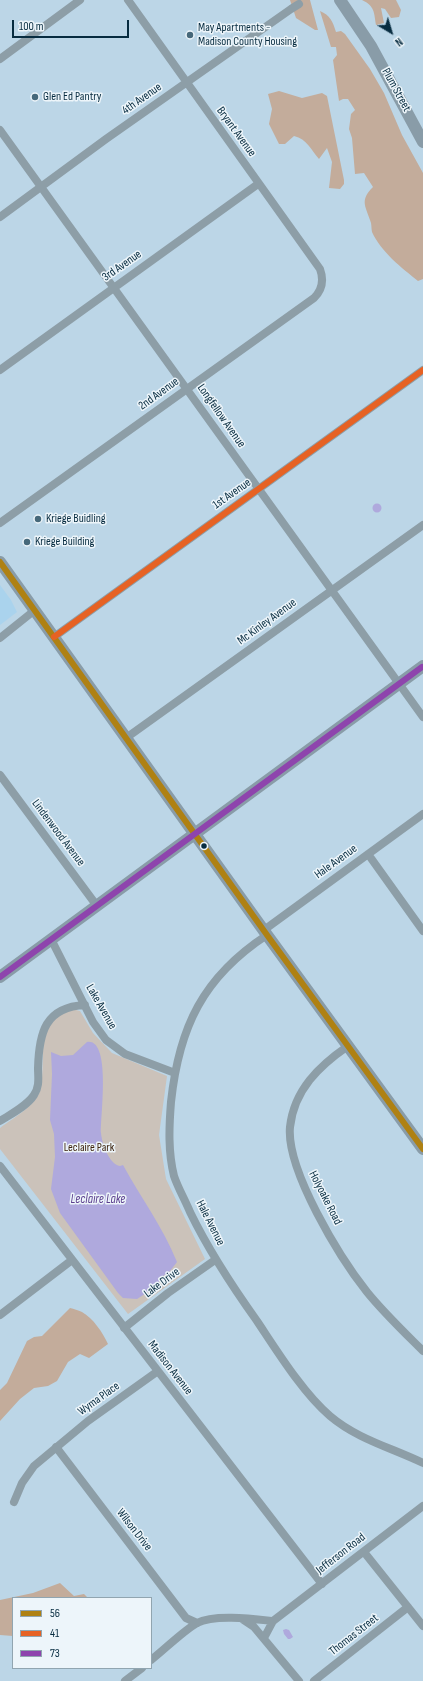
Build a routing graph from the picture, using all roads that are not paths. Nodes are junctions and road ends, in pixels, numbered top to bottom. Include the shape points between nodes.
1 (80, 0) edge
2 (128, 0) edge
3 (340, 0) edge
4 (299, 4) dead end
5 (0, 58) edge
6 (186, 83) junction
7 (0, 130) edge
8 (423, 142) edge
9 (258, 184) junction
10 (41, 188) junction
11 (0, 217) edge
12 (322, 279) joint
13 (114, 287) junction
14 (0, 370) edge
15 (423, 370) edge
16 (187, 388) junction
17 (259, 490) junction
18 (0, 523) edge
19 (423, 525) edge
20 (0, 562) edge
21 (332, 590) junction
22 (35, 610) junction
23 (54, 637) junction
24 (0, 638) edge
25 (423, 666) edge
26 (399, 683) junction
27 (423, 717) edge
28 (126, 738) junction
29 (0, 775) edge
30 (423, 814) edge
31 (196, 834) junction
32 (368, 854) junction
33 (97, 906) junction
34 (423, 930) edge
35 (265, 933) junction
36 (51, 940) junction
37 (1, 975) edge
38 (85, 1005) junction
39 (348, 1046) junction
40 (175, 1073) junction
41 (0, 1121) edge
42 (423, 1149) edge
43 (0, 1166) edge
44 (72, 1260) junction
45 (215, 1260) junction
46 (0, 1314) edge
47 (124, 1328) junction
48 (423, 1351) edge
49 (158, 1371) junction
50 (56, 1447) junction
51 (423, 1462) edge
52 (14, 1502) dead end
53 (423, 1506) edge
54 (364, 1552) junction
55 (322, 1584) junction
56 (408, 1607) junction
57 (241, 1618) junction
58 (274, 1622) junction
59 (197, 1623) junction
60 (423, 1626) edge
61 (264, 1638) junction
62 (152, 1659) edge
63 (141, 1669) edge
64 (125, 1681) edge
65 (299, 1681) edge
66 (314, 1681) edge

1 - 5 street
2 - 6 street, Bryant Avenue
3 - 8 main road, Plum Street via 371,46
4 - 6 street, 4th Avenue
6 - 9 street, Bryant Avenue
6 - 10 street, 4th Avenue
7 - 10 street, Longfellow Avenue
9 - 12 street, Bryant Avenue via 320,269
9 - 13 street, 3rd Avenue
10 - 11 street, 4th Avenue
10 - 13 street, Longfellow Avenue
12 - 16 street, 2nd Avenue via 321,288 314,298
13 - 14 street, 3rd Avenue
13 - 16 street, Longfellow Avenue
15 - 17 street, 1st Avenue
16 - 17 street, Longfellow Avenue
16 - 18 street, 2nd Avenue
17 - 21 street, Longfellow Avenue
17 - 23 street, 1st Avenue
19 - 21 street, Mc Kinley Avenue
20 - 22 main road
21 - 26 street, Longfellow Avenue
21 - 28 street, Mc Kinley Avenue
22 - 23 main road
22 - 24 street
23 - 28 main road
25 - 26 main road
26 - 27 street, Longfellow Avenue
26 - 31 main road
28 - 31 main road
29 - 33 street, Lindenwood Avenue
30 - 32 street, Hale Avenue
31 - 33 main road
31 - 35 main road
32 - 34 street
32 - 35 street, Hale Avenue
33 - 36 main road
35 - 39 main road
35 - 40 street, Hale Avenue via 227,966 202,999 188,1028
36 - 37 main road
36 - 38 street, Lake Avenue
38 - 40 street, Lake Avenue via 100,1032 115,1047 125,1054
38 - 41 street via 64,1008 50,1018 42,1039 38,1082 34,1095
39 - 42 main road
39 - 48 street, Holyoake Road via 317,1070 302,1091 294,1108 290,1127 292,1154 310,1197 351,1268 383,1311
40 - 45 street, Hale Avenue via 170,1114 171,1160 180,1191
43 - 44 street, Madison Avenue
44 - 46 street
44 - 47 street, Madison Avenue
45 - 47 street, Lake Drive via 174,1288
45 - 51 street, Hale Avenue via 318,1405 359,1435
47 - 49 street, Madison Avenue
49 - 50 street, Wyma Place
49 - 55 street, Madison Avenue
50 - 52 street, Wyma Place via 34,1466 22,1483
50 - 59 street, Wilson Drive via 186,1618
53 - 54 street, Jefferson Road
54 - 55 street, Jefferson Road
54 - 56 street
55 - 58 street, Jefferson Road
56 - 60 street
56 - 66 street, Thomas Street
57 - 58 street
57 - 59 street
57 - 61 street
58 - 61 street, Jefferson Road
59 - 62 street
61 - 65 street
63 - 64 street

